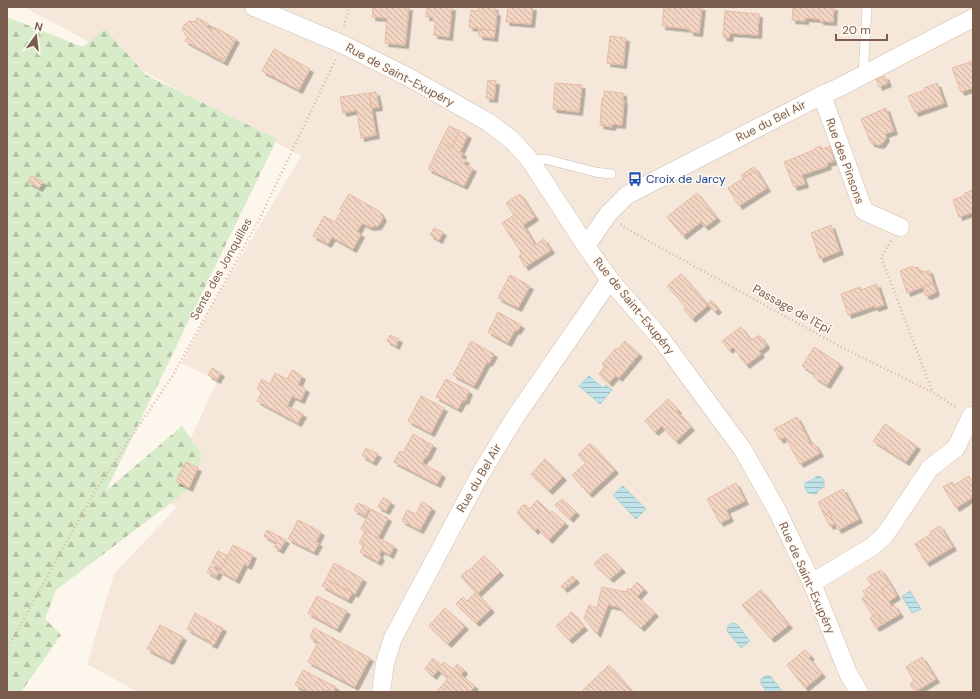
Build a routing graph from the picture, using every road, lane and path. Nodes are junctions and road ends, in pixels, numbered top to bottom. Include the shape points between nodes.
1 (254, 7) edge
2 (867, 7) edge
3 (973, 18) edge
4 (344, 45) junction
5 (863, 75) junction
6 (820, 96) junction
7 (530, 160) junction
8 (611, 174) dead end
9 (608, 214) junction
10 (900, 227) joint
11 (586, 246) junction
12 (610, 280) junction
13 (932, 392) junction
14 (971, 416) joint
15 (812, 583) junction
16 (7, 646) edge
17 (381, 692) edge
18 (859, 692) edge

1 - 4 street, Rue de Saint-Exupéry
2 - 5 lane
3 - 5 street, Rue du Bel Air
4 - 7 street, Rue de Saint-Exupéry via 410,78 488,122 512,140
4 - 16 path, Sente des Jonquilles via 260,218 173,375 95,491 16,635
5 - 6 street, Rue du Bel Air
6 - 9 street, Rue du Bel Air via 627,195
6 - 10 street, Rue des Pinsons via 864,211
7 - 8 lane via 545,159
7 - 11 street, Rue de Saint-Exupéry
9 - 11 street, Rue du Bel Air
9 - 13 path, Passage de l'Epi via 627,229 839,346
10 - 13 path via 880,257
11 - 12 street, Rue de Saint-Exupéry
12 - 15 street, Rue de Saint-Exupéry via 662,340 743,450 778,512
12 - 17 street, Rue du Bel Air via 514,419 481,473 393,638 385,662
13 - 14 path, Passage de l'Epi
14 - 15 street via 956,448 930,468 885,535 873,546
15 - 18 street, Rue de Saint-Exupéry via 848,673

